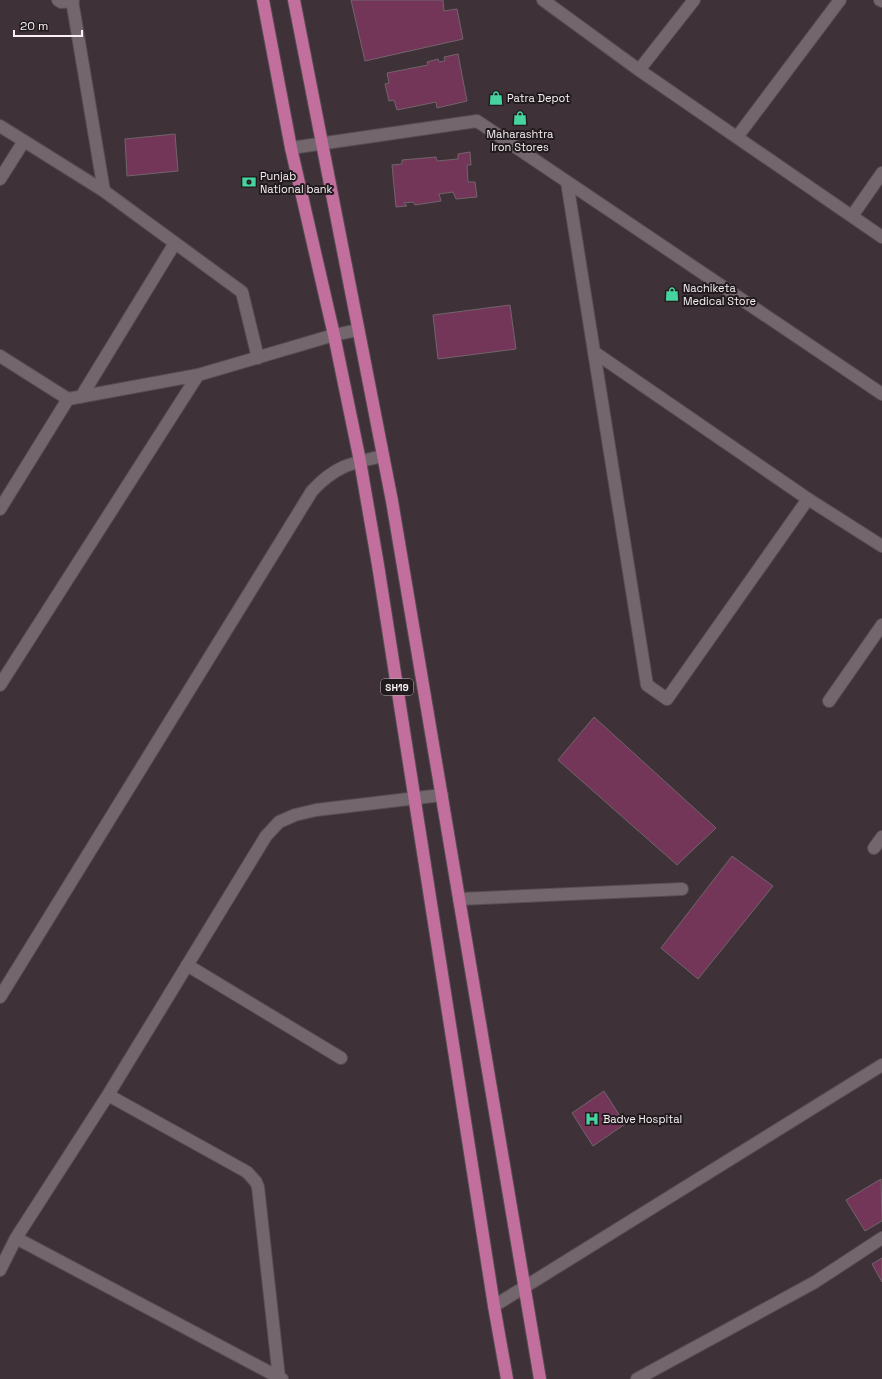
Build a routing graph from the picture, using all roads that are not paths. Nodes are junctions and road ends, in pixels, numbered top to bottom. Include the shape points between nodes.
1 (58, 0) edge
2 (263, 0) edge
3 (294, 0) edge
4 (544, 0) edge
5 (694, 0) edge
6 (840, 0) edge
7 (72, 1) edge
8 (639, 70) junction
9 (0, 126) edge
10 (737, 137) junction
11 (24, 141) junction
12 (322, 144) junction
13 (291, 148) junction
14 (882, 173) edge
15 (0, 179) edge
16 (567, 182) junction
17 (104, 191) junction
18 (852, 216) junction
19 (882, 237) edge
20 (175, 243) junction
21 (358, 330) junction
22 (334, 336) junction
23 (594, 352) junction
24 (0, 356) edge
25 (258, 358) junction
26 (198, 375) junction
27 (882, 394) edge
28 (81, 397) junction
29 (68, 399) junction
30 (383, 456) junction
31 (360, 461) junction
32 (808, 499) junction
33 (0, 508) edge
34 (882, 546) edge
35 (882, 625) edge
36 (0, 686) edge
37 (829, 701) dead end
38 (442, 795) junction
39 (415, 799) junction
40 (882, 837) edge
41 (874, 848) dead end
42 (682, 889) dead end
43 (459, 899) junction
44 (187, 966) junction
45 (0, 997) edge
46 (341, 1058) dead end
47 (882, 1065) edge
48 (108, 1095) junction
49 (16, 1238) junction
50 (882, 1238) edge
51 (0, 1270) edge
52 (525, 1287) junction
53 (494, 1306) junction
54 (280, 1378) edge
55 (507, 1379) edge
56 (540, 1379) edge
57 (637, 1379) edge

1 - 7 street
2 - 13 main road, SH19
3 - 12 main road, SH19
4 - 8 street
5 - 8 street
6 - 10 street
7 - 17 street
8 - 10 street
9 - 11 street
10 - 18 street
11 - 15 street
11 - 17 street
12 - 13 street
12 - 16 street via 477,121
12 - 21 main road, SH19
13 - 22 main road, SH19
14 - 18 street
16 - 23 street
16 - 27 street
17 - 20 street
18 - 19 street
20 - 25 street via 242,292
20 - 28 street
21 - 22 street
21 - 30 main road, SH19
22 - 25 street
22 - 31 main road, SH19
23 - 32 street
23 - 32 street via 647,685 668,699
24 - 29 street
25 - 26 street
26 - 28 street
26 - 36 street
28 - 29 street
29 - 33 street
30 - 31 street
30 - 38 main road, SH19
31 - 39 main road, SH19
31 - 45 street via 339,468 323,478 312,491
32 - 34 street
35 - 37 street
38 - 39 street
38 - 43 main road, SH19
39 - 44 street via 316,810 279,822 266,836
39 - 53 main road, SH19
40 - 41 street
42 - 43 street
43 - 52 main road, SH19
44 - 46 street
44 - 48 street
47 - 52 street
48 - 49 street
48 - 54 street via 247,1172 256,1182
49 - 51 street
49 - 54 street
50 - 57 street via 815,1282
52 - 53 street
52 - 56 main road, SH19
53 - 55 main road, SH19

